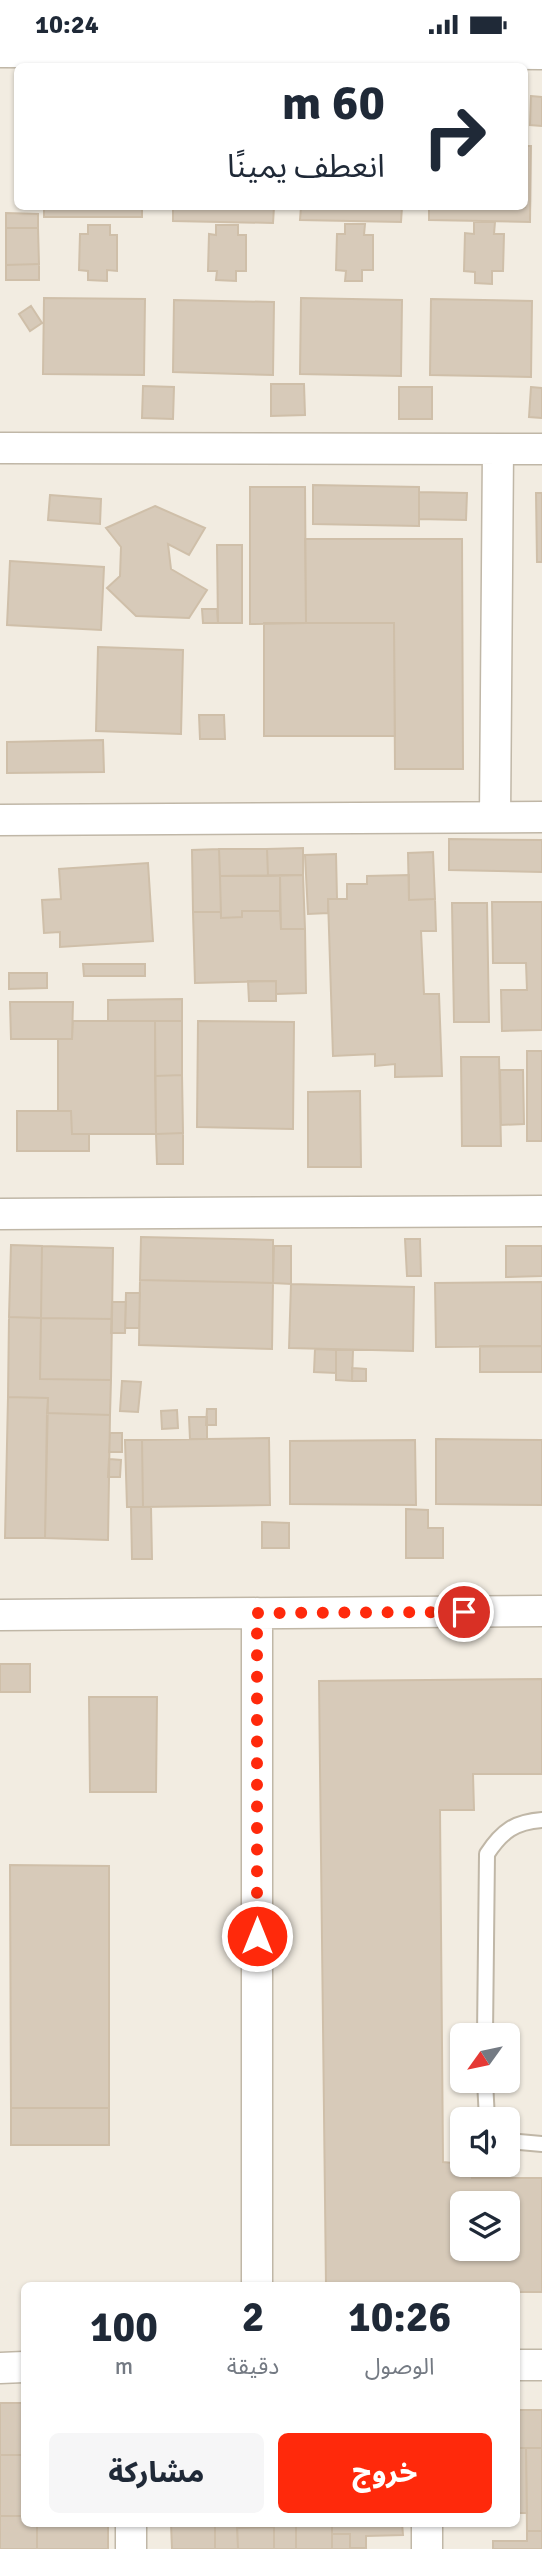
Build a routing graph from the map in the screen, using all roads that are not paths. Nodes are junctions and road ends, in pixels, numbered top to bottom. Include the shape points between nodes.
1 (0, 52) edge
2 (542, 54) edge
3 (0, 448) edge
4 (498, 449) junction
5 (542, 449) edge
6 (495, 817) junction
7 (542, 817) edge
8 (0, 820) edge
9 (542, 1210) edge
10 (0, 1214) edge
11 (542, 1611) edge
12 (257, 1613) junction
13 (0, 1615) edge
14 (542, 1820) edge
15 (485, 2023) edge
16 (520, 2142) edge
17 (542, 2144) edge
18 (257, 2282) edge
19 (520, 2365) edge
20 (542, 2365) edge
21 (0, 2368) edge
22 (21, 2368) edge
23 (131, 2527) edge
24 (427, 2527) edge
25 (131, 2549) edge
26 (427, 2549) edge

1 - 2 street
3 - 4 street
4 - 5 street
4 - 6 street
6 - 7 street
6 - 8 street
9 - 10 street
11 - 12 street
12 - 13 street
12 - 18 street
14 - 15 lane via 521,1821 500,1834 487,1854
16 - 17 lane
19 - 20 street
21 - 22 street
23 - 25 street
24 - 26 street

